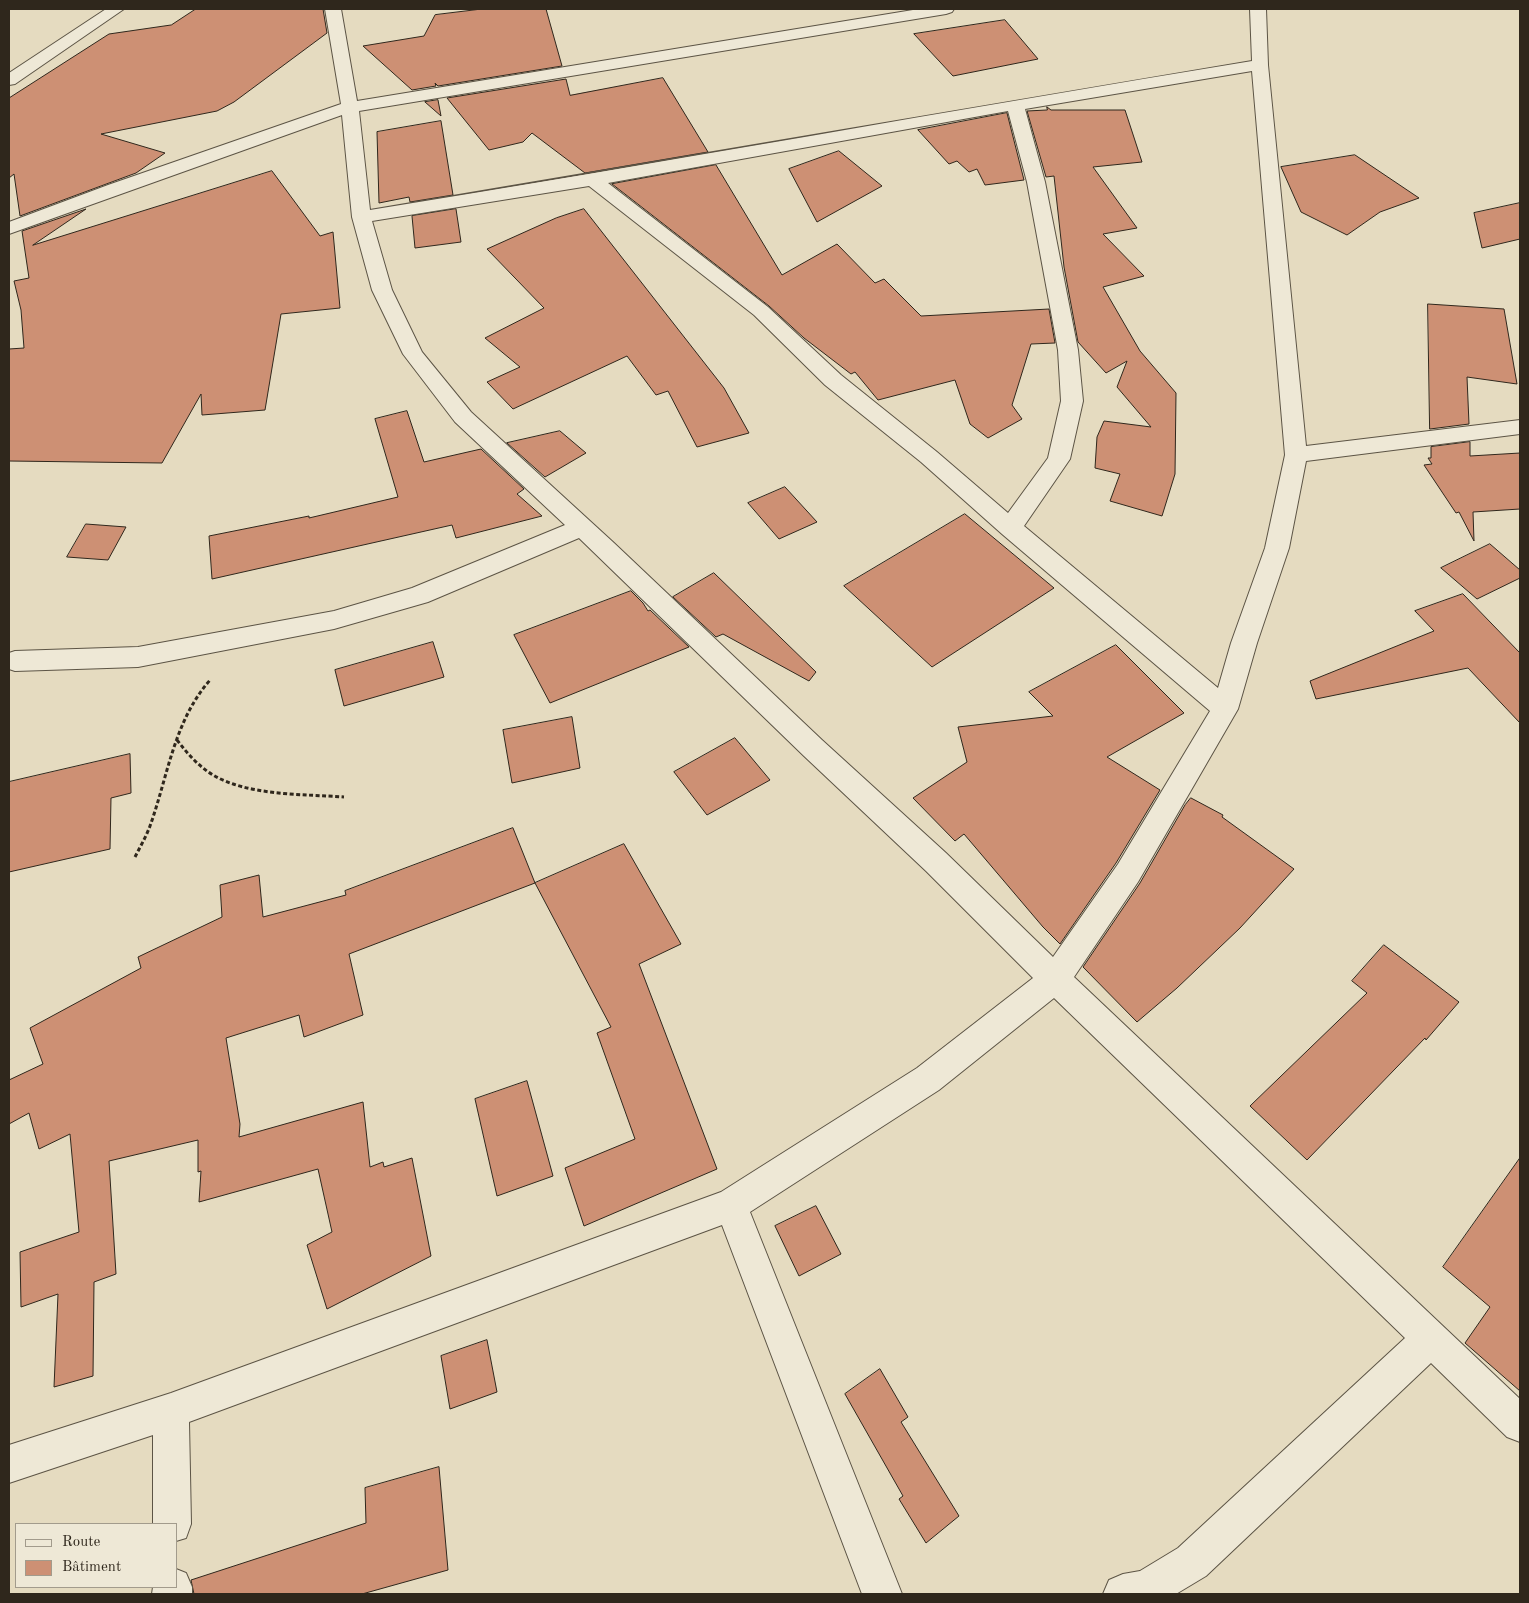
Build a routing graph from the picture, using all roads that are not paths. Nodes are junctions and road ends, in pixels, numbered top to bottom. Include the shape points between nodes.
1 (116, 9) edge
2 (333, 9) edge
3 (337, 9) edge
4 (946, 9) edge
5 (1258, 9) edge
6 (1260, 65) junction
7 (9, 80) edge
8 (1015, 105) junction
9 (350, 107) junction
10 (593, 180) junction
11 (361, 217) junction
12 (9, 228) edge
13 (1520, 427) edge
14 (1296, 455) junction
15 (582, 527) junction
16 (1010, 528) junction
17 (15, 661) dead end
18 (1225, 709) junction
19 (1055, 979) junction
20 (731, 1205) junction
21 (1430, 1339) junction
22 (172, 1411) junction
23 (1520, 1424) edge
24 (9, 1464) edge
25 (172, 1523) edge
26 (882, 1594) edge
27 (1123, 1594) edge

1 - 7 street
2 - 3 street
2 - 9 street
4 - 9 street
5 - 6 street
6 - 8 street
6 - 14 street
8 - 10 street
8 - 16 street via 1036,182 1068,350 1072,401 1060,459
9 - 11 street
9 - 12 street via 114,188
10 - 11 street
10 - 16 street via 761,311 833,380 929,456
11 - 15 street via 382,290 413,354 463,417
13 - 14 street
14 - 18 street via 1277,548
15 - 17 street via 419,595 334,620 138,657
15 - 19 street
16 - 18 street
18 - 19 street via 1128,873
19 - 20 street via 928,1078
19 - 21 street
20 - 22 street
20 - 26 street
21 - 23 street
21 - 27 street via 1192,1562 1146,1590
22 - 24 street
22 - 25 street

